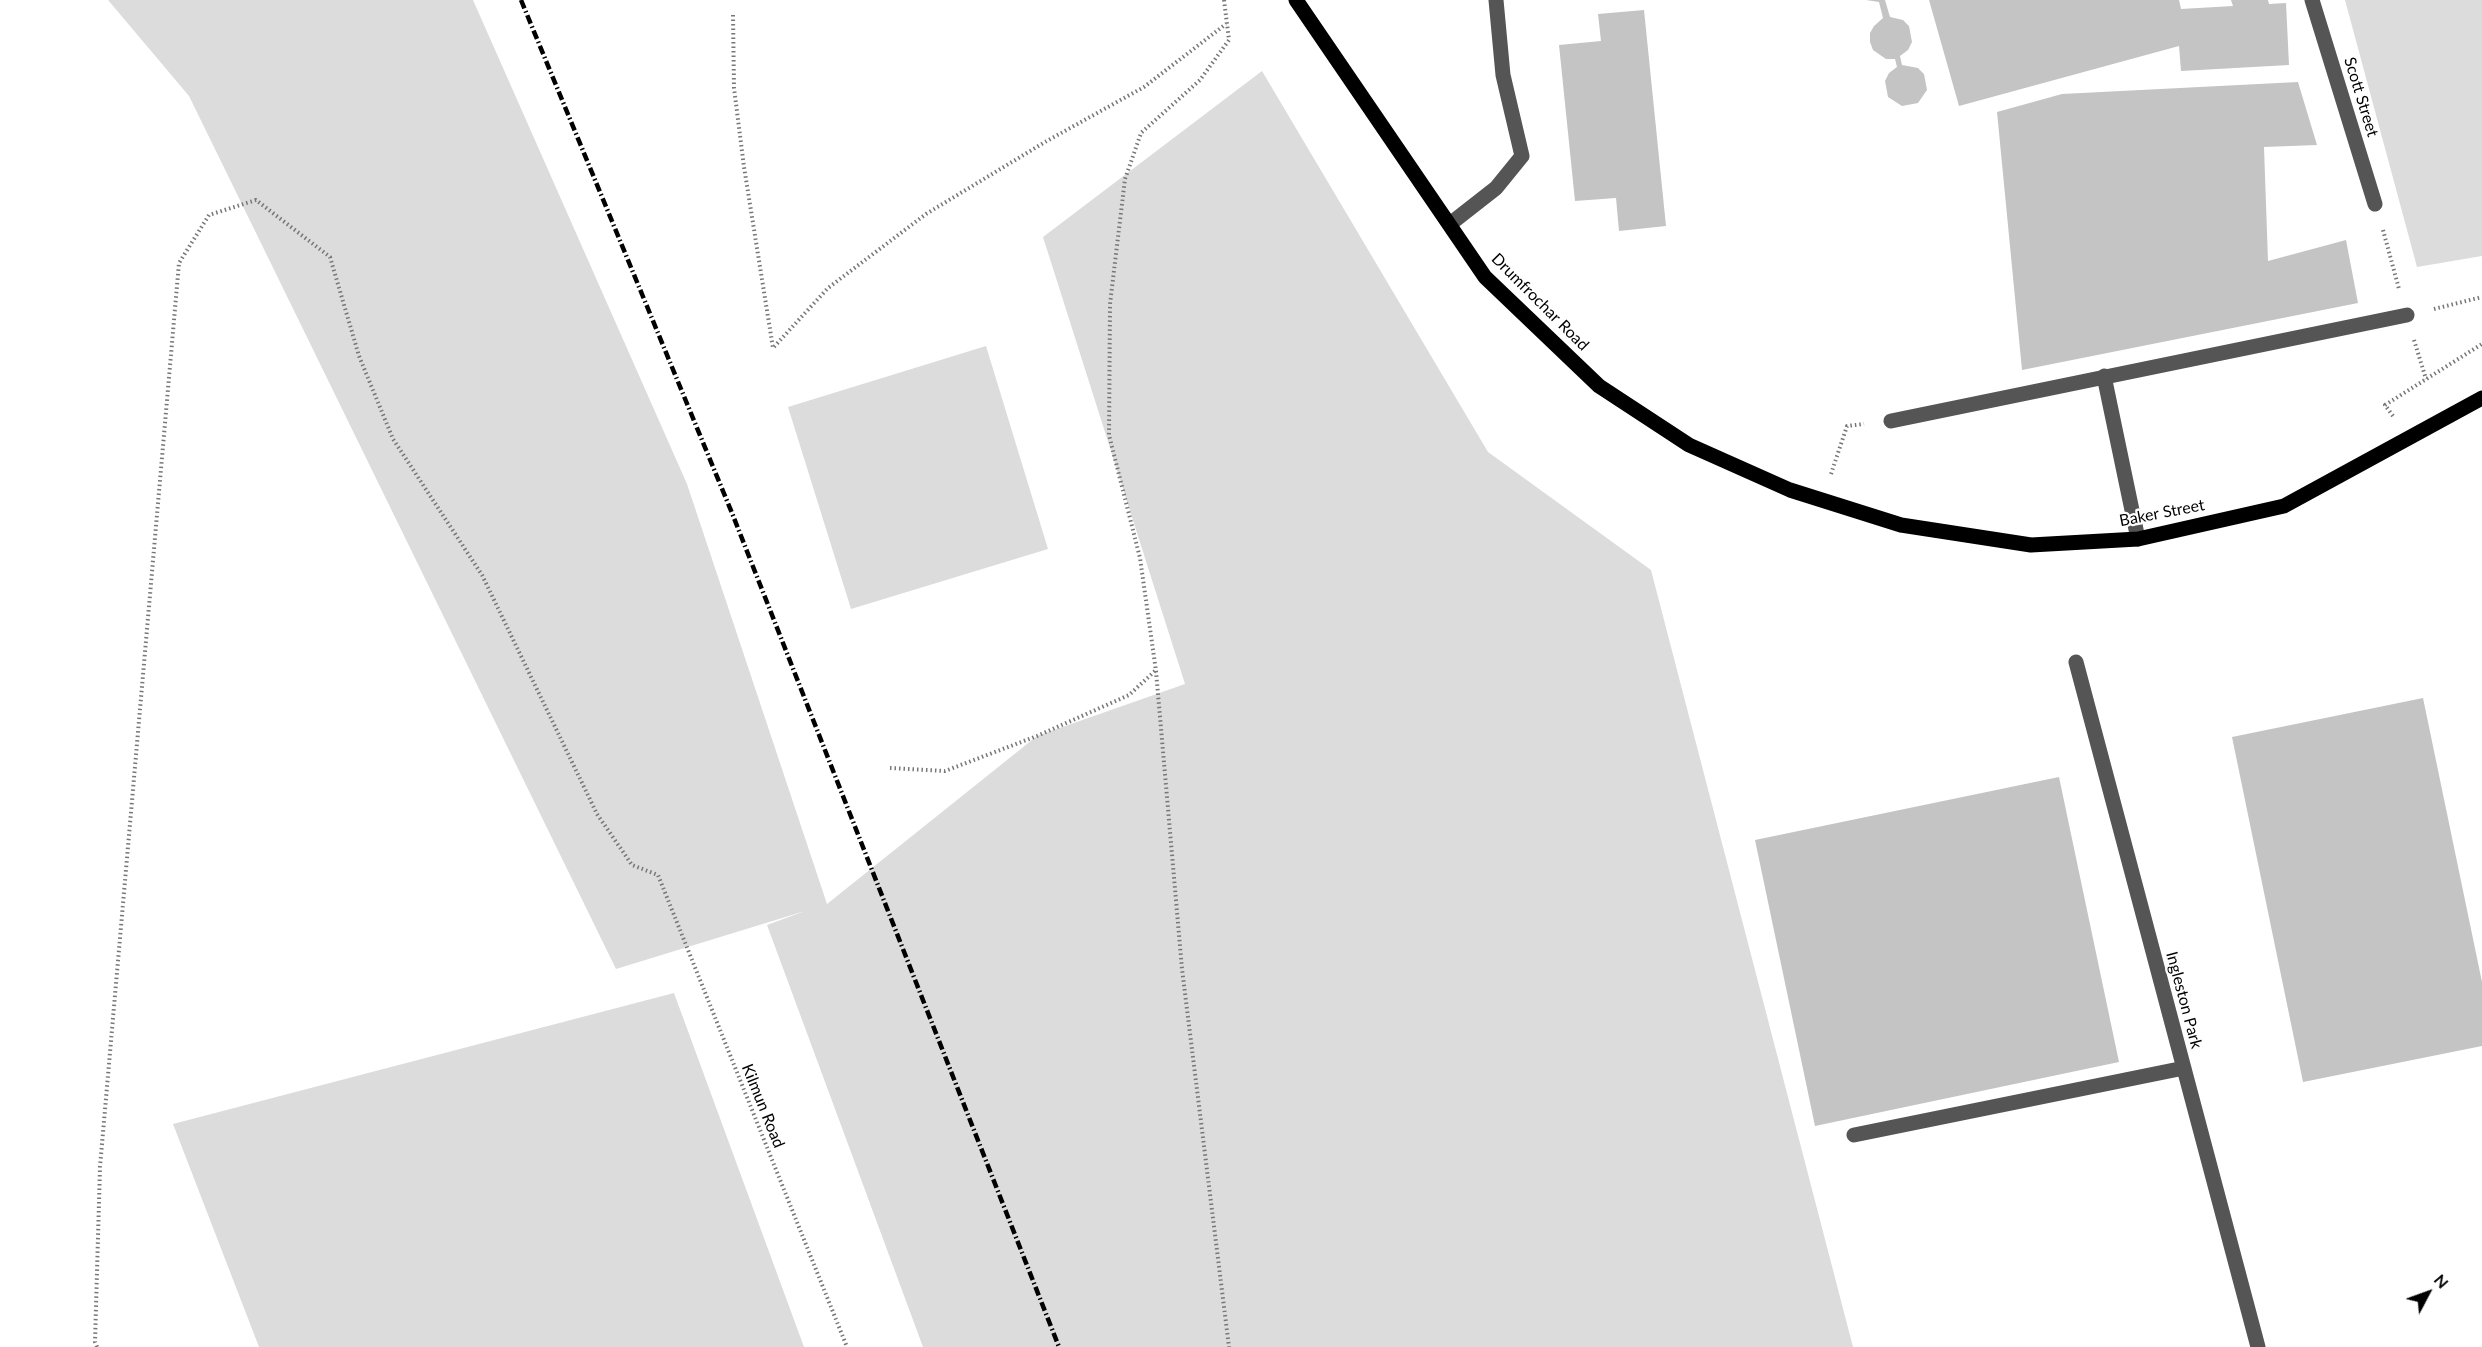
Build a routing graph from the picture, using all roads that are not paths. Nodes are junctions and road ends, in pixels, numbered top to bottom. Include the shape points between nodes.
1 (1296, 0) edge
2 (1496, 0) edge
3 (2312, 0) edge
4 (2375, 204) dead end
5 (1449, 224) junction
6 (2407, 315) road end
7 (2104, 376) junction
8 (2482, 398) edge
9 (1891, 421) road end
10 (1790, 490) joint
11 (2138, 538) junction
12 (2076, 662) dead end
13 (2184, 1068) junction
14 (1854, 1135) dead end
15 (2258, 1347) edge

1 - 5 main road, Drumfrochar Road
2 - 5 street via 1503,75 1522,156 1496,188
3 - 4 street, Scott Street
5 - 10 main road, Drumfrochar Road via 1485,277 1599,386 1689,444
6 - 7 street
7 - 9 street
7 - 11 street
8 - 11 main road, Baker Street via 2284,506
10 - 11 main road, Baker Street via 1900,525 2031,545
12 - 13 street, Ingleston Park
13 - 14 street
13 - 15 street, Ingleston Park

